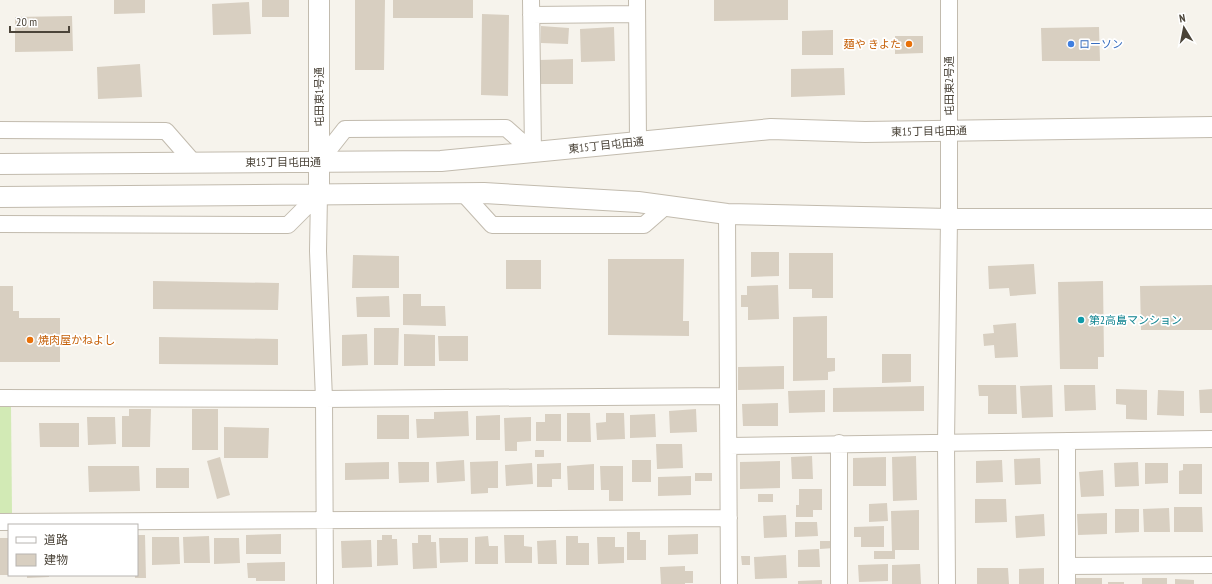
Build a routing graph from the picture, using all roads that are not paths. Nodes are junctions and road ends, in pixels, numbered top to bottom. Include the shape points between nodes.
1 (319, 0) edge
2 (949, 0) edge
3 (531, 7) edge
4 (637, 7) edge
5 (1212, 127) edge
6 (0, 130) edge
7 (949, 131) junction
8 (638, 142) junction
9 (533, 152) junction
10 (319, 162) junction
11 (194, 163) junction
12 (0, 164) edge
13 (462, 193) junction
14 (319, 194) junction
15 (0, 198) edge
16 (667, 205) junction
17 (727, 214) junction
18 (949, 219) junction
19 (1212, 219) edge
20 (0, 224) edge
21 (727, 396) junction
22 (0, 398) edge
23 (324, 399) junction
24 (1212, 439) edge
25 (1067, 441) junction
26 (839, 443) junction
27 (946, 443) junction
28 (729, 446) junction
29 (729, 518) junction
30 (324, 521) junction
31 (0, 522) edge
32 (1212, 565) edge
33 (1067, 566) junction
34 (325, 584) edge
35 (729, 584) edge
36 (839, 584) edge
37 (947, 584) edge
38 (1067, 584) edge

1 - 10 street, 屯田東1号通
2 - 7 street, 屯田東2号通
3 - 4 street
3 - 9 street
4 - 8 street
5 - 7 street, 東15丁目屯田通
6 - 11 street via 166,131
7 - 8 street, 東15丁目屯田通 via 771,129
7 - 18 street, 屯田東2号通
8 - 9 street, 東15丁目屯田通
9 - 10 street, 東15丁目屯田通 via 441,161
9 - 10 street via 506,128 345,129
10 - 11 street, 東15丁目屯田通
10 - 14 street, 屯田東1号通
11 - 12 street, 東15丁目屯田通
13 - 14 street
13 - 16 street
13 - 16 street via 492,225 644,224
14 - 15 street
14 - 20 street via 288,225
14 - 23 street via 318,251
16 - 17 street
17 - 18 street
17 - 21 street
18 - 19 street
18 - 27 street, 屯田東2号通
21 - 23 street
21 - 28 street
22 - 23 street
23 - 30 street
24 - 25 street
25 - 27 street
25 - 33 street
26 - 27 street
26 - 28 street
26 - 36 street
27 - 37 street, 屯田東2号通
28 - 29 street
29 - 30 street
29 - 35 street
30 - 31 street
30 - 34 street
32 - 33 street
33 - 38 street

